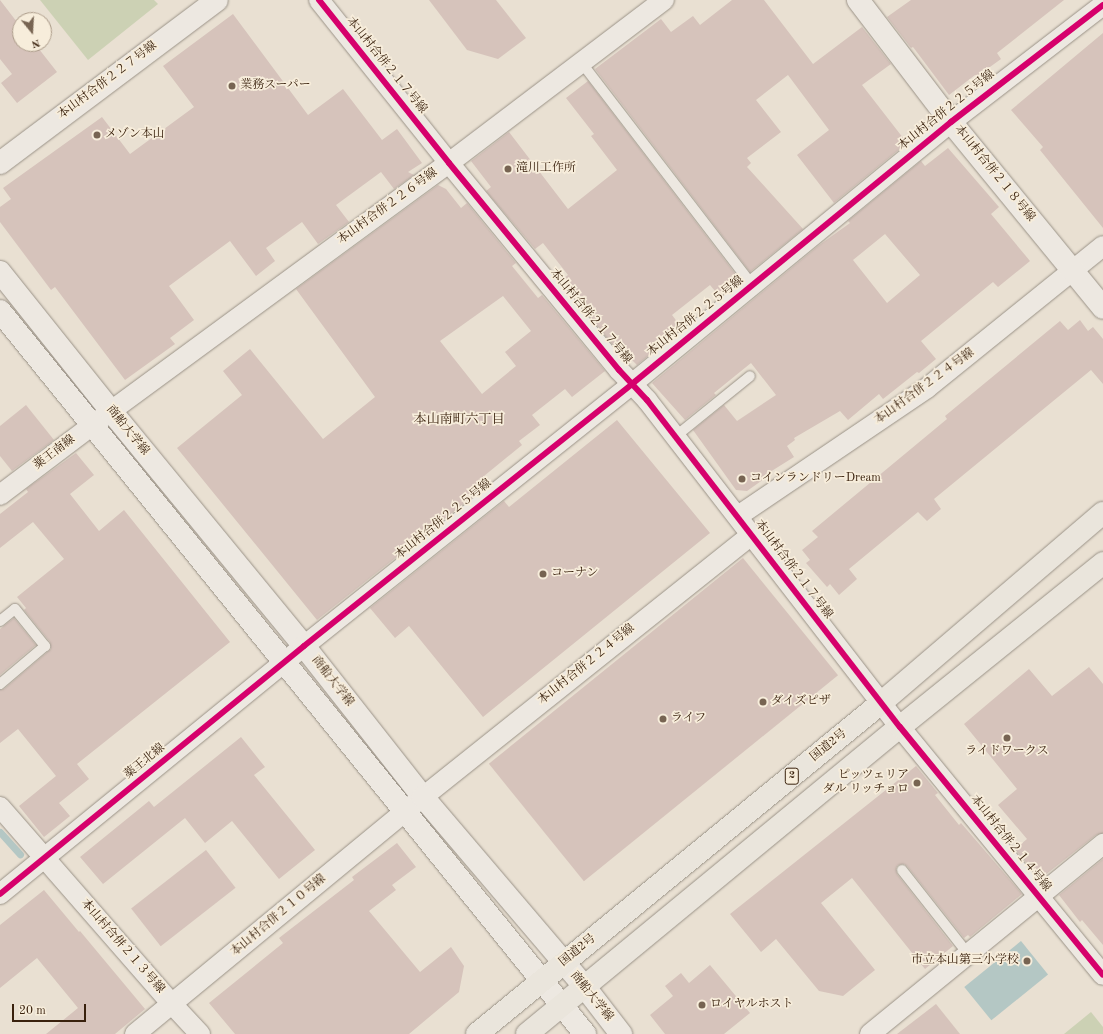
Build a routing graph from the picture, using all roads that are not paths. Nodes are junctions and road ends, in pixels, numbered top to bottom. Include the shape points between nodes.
1 (217, 0) edge
2 (319, 0) edge
3 (664, 0) edge
4 (858, 0) edge
5 (1103, 5) edge
6 (581, 62) junction
7 (951, 122) junction
8 (0, 162) edge
9 (449, 163) junction
10 (1103, 246) edge
11 (1073, 271) junction
12 (0, 272) edge
13 (752, 285) junction
14 (1103, 308) edge
15 (0, 311) edge
16 (750, 376) dead end
17 (632, 384) junction
18 (111, 411) junction
19 (92, 425) junction
20 (676, 436) junction
21 (0, 496) edge
22 (1103, 513) edge
23 (738, 516) junction
24 (752, 534) junction
25 (1103, 563) edge
26 (0, 621) edge
27 (304, 646) junction
28 (284, 663) junction
29 (0, 684) edge
30 (881, 703) junction
31 (900, 727) junction
32 (423, 797) junction
33 (0, 807) edge
34 (405, 812) junction
35 (1103, 844) edge
36 (45, 858) junction
37 (902, 870) dead end
38 (0, 894) edge
39 (1039, 896) junction
40 (968, 954) junction
41 (563, 963) junction
42 (1103, 975) edge
43 (541, 981) junction
44 (584, 986) junction
45 (172, 1004) junction
46 (561, 1005) junction
47 (135, 1034) edge
48 (200, 1034) edge
49 (477, 1034) edge
50 (527, 1034) edge
51 (584, 1034) edge
52 (621, 1034) edge
53 (870, 1034) edge

1 - 8 street, 本山村合併２２７号線
2 - 9 street, 本山村合併２１７号線
3 - 6 street, 本山村合併２２６号線
4 - 7 street, 本山村合併２１８号線
5 - 7 street, 本山村合併２２５号線
6 - 9 street, 本山村合併２２６号線
6 - 13 lane
7 - 11 street, 本山村合併２１８号線
7 - 13 street, 本山村合併２２５号線
9 - 17 street, 本山村合併２１７号線
9 - 18 street, 本山村合併２２６号線
10 - 11 street, 本山村合併２２４号線
11 - 14 street, 本山村合併２１８号線
11 - 23 street, 本山村合併２２４号線 via 927,388
12 - 18 street, 商船大学線
13 - 17 street, 本山村合併２２５号線
15 - 19 street, 商船大学線
16 - 20 lane
17 - 20 street, 本山村合併２１７号線
17 - 27 street, 本山村合併２２５号線
18 - 19 street, 薬王南線
18 - 27 street, 商船大学線
19 - 21 street, 薬王南線
19 - 28 street, 商船大学線
20 - 23 street, 本山村合併２１７号線
22 - 30 highway, 国道2号 / 2
23 - 24 street, 本山村合併２１７号線
24 - 30 street, 本山村合併２１７号線
24 - 32 street, 本山村合併２２４号線
25 - 31 highway
26 - 29 lane via 15,609 45,646
27 - 28 street, 薬王北線
27 - 32 street, 商船大学線
28 - 34 street, 商船大学線
28 - 36 street, 薬王北線
30 - 31 street, 本山村合併２１７号線
30 - 41 highway, 国道2号 / 2
31 - 39 street, 本山村合併２１４号線
31 - 44 highway
32 - 34 street, 本山村合併２１０号線
32 - 41 street, 商船大学線
33 - 36 street, 本山村合併２１３号線
34 - 43 street, 商船大学線
34 - 45 street, 本山村合併２１０号線
35 - 39 street
36 - 38 street, 薬王北線
36 - 45 street, 本山村合併２１３号線
37 - 40 lane
39 - 40 street
39 - 42 street, 本山村合併２１４号線
40 - 53 street
41 - 43 highway, 国道2号 / 2
41 - 44 street, 商船大学線
43 - 46 street, 商船大学線
43 - 49 highway, 国道2号 / 2
44 - 46 highway
44 - 52 street, 商船大学線
45 - 47 street, 本山村合併２１０号線
45 - 48 street, 本山村合併２１３号線
46 - 50 highway
46 - 51 street, 商船大学線

